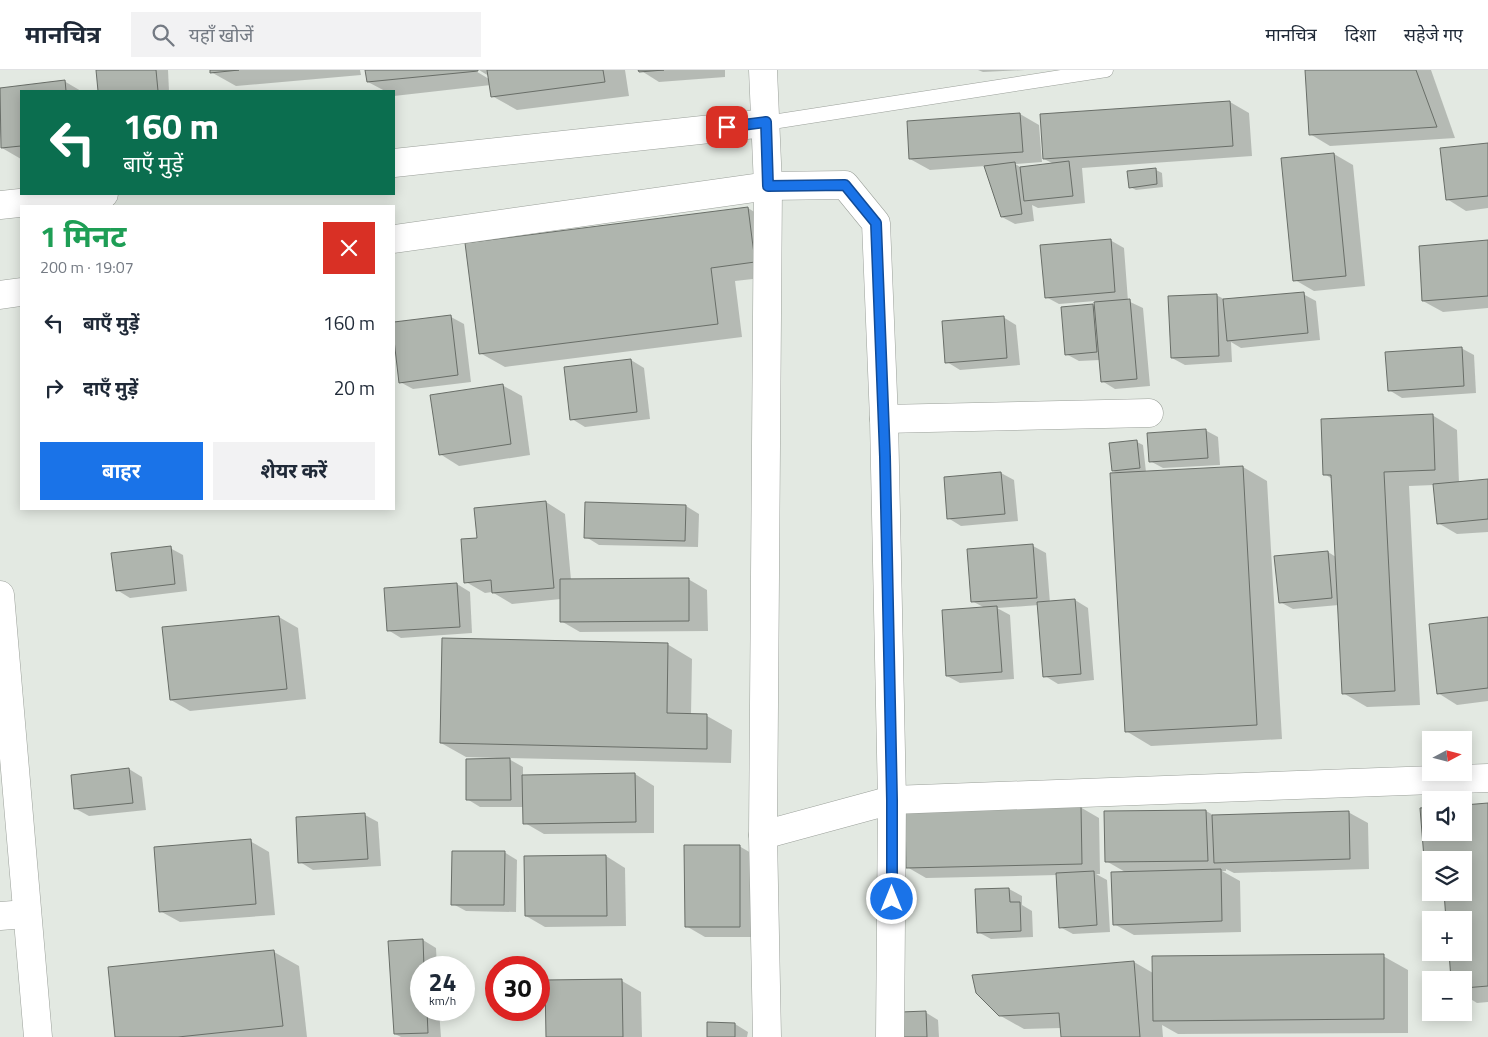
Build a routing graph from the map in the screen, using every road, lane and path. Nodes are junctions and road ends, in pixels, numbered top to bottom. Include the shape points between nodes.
1 (763, 70) edge
2 (1106, 70) edge
3 (766, 122) junction
4 (395, 163) edge
5 (768, 186) junction
6 (95, 195) edge
7 (0, 205) edge
8 (395, 239) edge
9 (20, 292) edge
10 (0, 295) edge
11 (1148, 413) dead end
12 (884, 419) junction
13 (0, 595) edge
14 (1488, 778) edge
15 (892, 800) junction
16 (763, 835) junction
17 (13, 915) edge
18 (38, 1037) edge
19 (767, 1037) edge
20 (890, 1037) edge

1 - 3 street
2 - 3 lane
3 - 4 street
3 - 5 street
5 - 8 street
5 - 12 street via 845,185 876,223
5 - 16 street
6 - 7 street
9 - 10 street
11 - 12 street
12 - 15 street
13 - 17 street
14 - 15 street
15 - 16 street
15 - 20 street
16 - 19 street
17 - 18 street

